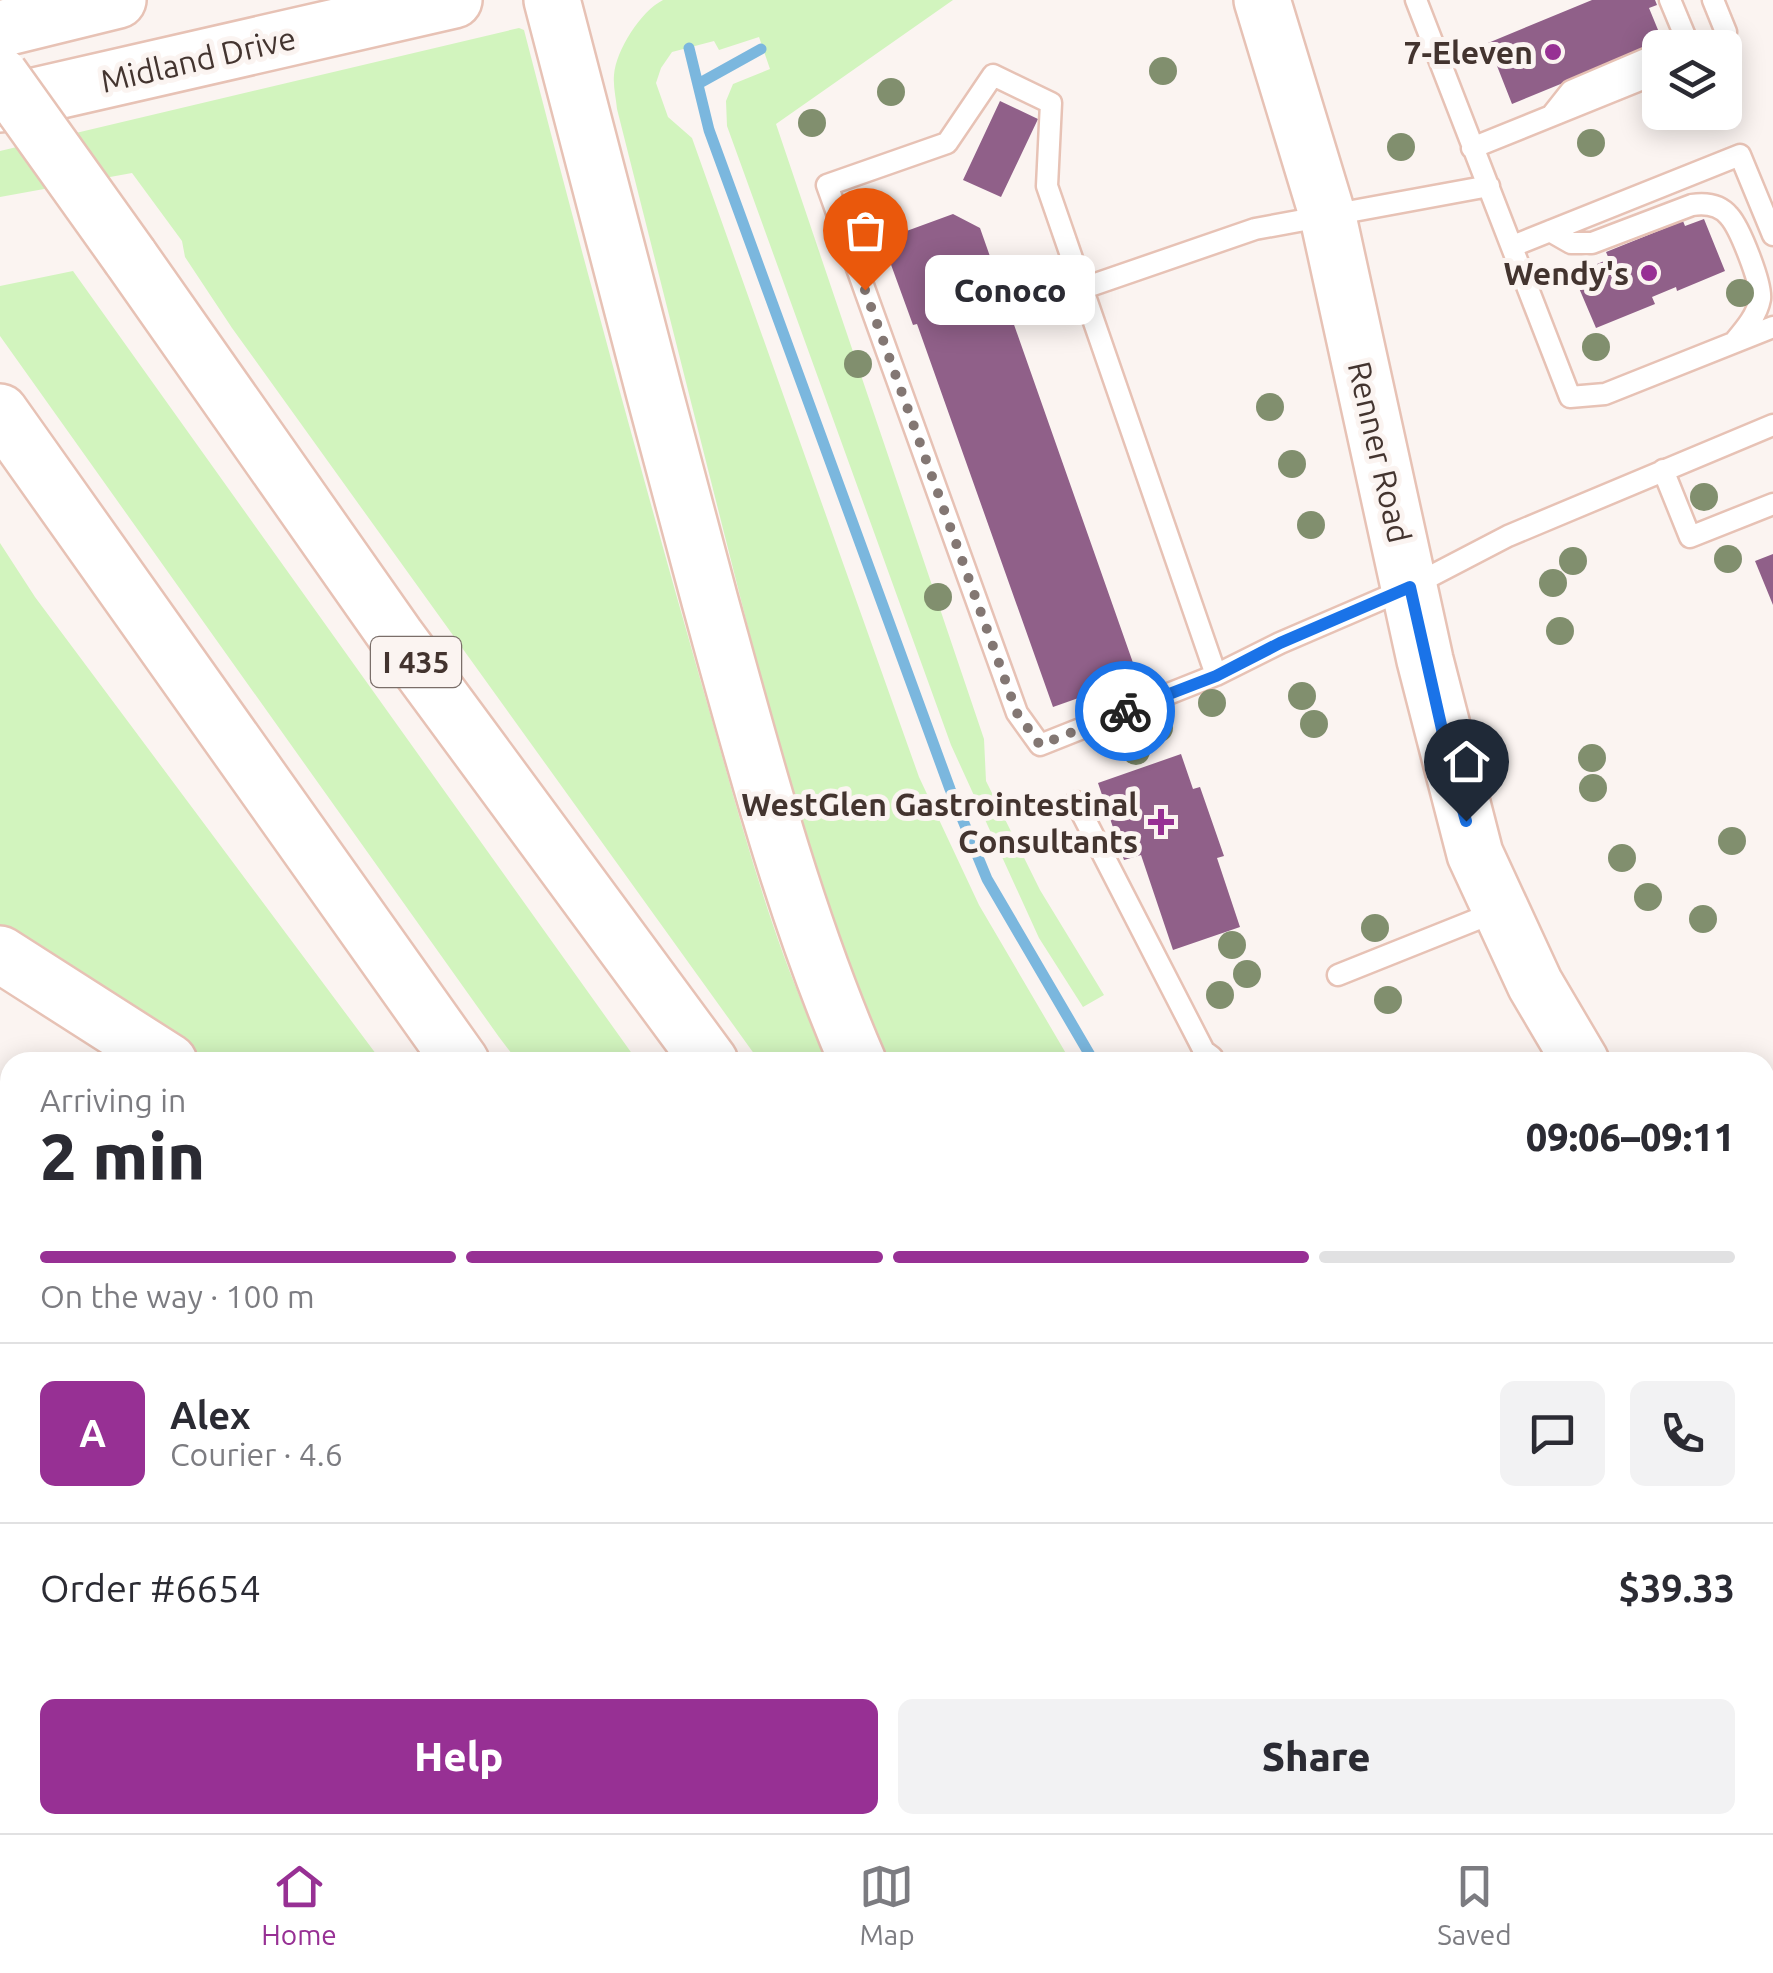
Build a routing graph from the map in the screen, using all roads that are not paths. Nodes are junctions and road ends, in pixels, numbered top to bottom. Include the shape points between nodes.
1 (118, 0) edge
2 (454, 0) edge
3 (552, 0) edge
4 (1262, 0) edge
5 (1416, 0) edge
6 (1661, 0) edge
7 (1670, 0) edge
8 (1713, 0) edge
9 (0, 29) edge
10 (1672, 30) edge
11 (1682, 30) edge
12 (1725, 30) edge
13 (1642, 61) edge
14 (0, 75) edge
15 (1642, 79) edge
16 (0, 104) edge
17 (1551, 116) junction
18 (1472, 148) junction
19 (1488, 186) junction
20 (1328, 217) junction
21 (1550, 231) junction
22 (1773, 236) edge
23 (1513, 246) junction
24 (1081, 290) junction
25 (1773, 326) edge
26 (1735, 342) junction
27 (0, 412) edge
28 (1773, 425) edge
29 (1664, 470) junction
30 (1773, 504) edge
31 (1410, 587) junction
32 (1216, 676) junction
33 (1076, 802) dead end
34 (1500, 910) junction
35 (0, 954) edge
36 (1338, 975) dead end
37 (153, 1052) edge
38 (453, 1052) edge
39 (703, 1052) edge
40 (854, 1052) edge
41 (1205, 1052) edge
42 (1574, 1052) edge

1 - 9 main road
2 - 16 main road, Midland Drive
3 - 40 main road via 757,772
4 - 20 main road, Renner Road
5 - 18 lane
6 - 10 lane
7 - 11 lane
8 - 12 lane
13 - 17 lane via 1571,91
14 - 39 main road, I 435, bridge via 396,636
15 - 17 lane
17 - 18 lane
18 - 19 lane
19 - 20 lane
19 - 23 lane
20 - 24 lane via 1255,229
20 - 31 main road, Renner Road
21 - 22 lane via 1740,154
21 - 23 lane
21 - 26 lane via 1571,244 1592,243 1692,205 1728,214 1760,286 1752,320
23 - 26 lane via 1570,396 1605,394
24 - 32 lane
24 - 32 lane via 1047,186 1051,103 993,75 946,143 827,185 1017,713 1040,745
25 - 26 lane
27 - 38 main road
28 - 29 lane
29 - 30 lane via 1690,537
29 - 31 lane via 1508,536
31 - 32 lane
31 - 34 main road, Renner Road via 1475,854
33 - 41 lane
34 - 36 lane
34 - 42 main road, Renner Road
35 - 37 main road

